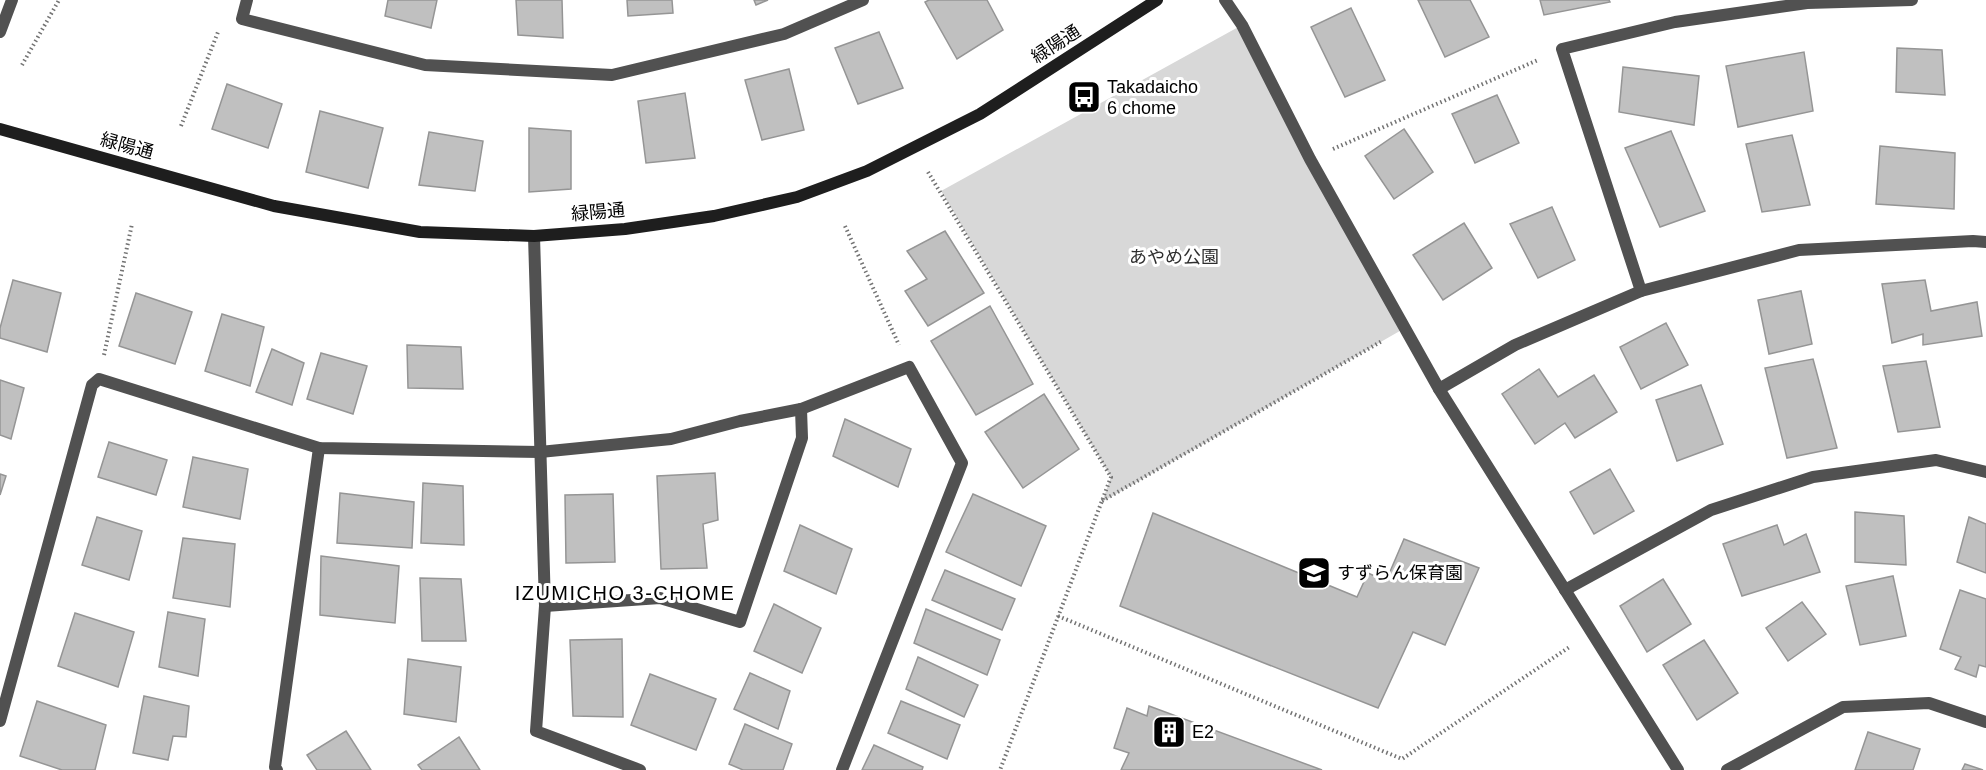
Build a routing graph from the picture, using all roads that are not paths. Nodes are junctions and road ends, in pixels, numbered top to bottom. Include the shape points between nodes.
1 (12, 0) edge
2 (247, 0) edge
3 (863, 0) edge
4 (1157, 0) edge
5 (1225, 0) edge
6 (1912, 0) edge
7 (0, 32) edge
8 (0, 129) edge
9 (534, 236) junction
10 (1986, 242) edge
11 (1641, 291) junction
12 (1439, 389) junction
13 (801, 409) junction
14 (319, 448) junction
15 (540, 452) junction
16 (1986, 472) edge
17 (1565, 590) junction
18 (545, 606) junction
19 (0, 721) edge
20 (1986, 722) edge
21 (277, 770) edge
22 (640, 770) edge
23 (842, 770) edge
24 (1678, 770) edge
25 (1727, 770) edge

1 - 7 street
2 - 3 street via 242,19 425,65 612,75 784,34
4 - 9 street, 緑陽通 via 980,114 867,171 797,197 714,216 625,229
5 - 12 street
6 - 11 street via 1807,3 1675,22 1562,49
8 - 9 street, 緑陽通 via 274,206 420,232
9 - 15 street
10 - 11 street via 1799,250
11 - 12 street via 1515,345
12 - 17 street
13 - 15 street via 672,439
13 - 18 street via 802,438 740,622 660,598
13 - 23 street via 909,367 962,463
14 - 15 street
14 - 19 street via 99,380 92,385
14 - 21 street
15 - 18 street
16 - 17 street via 1936,460 1813,477 1711,510
17 - 24 street
18 - 22 street via 536,731
20 - 25 street via 1929,703 1843,706

